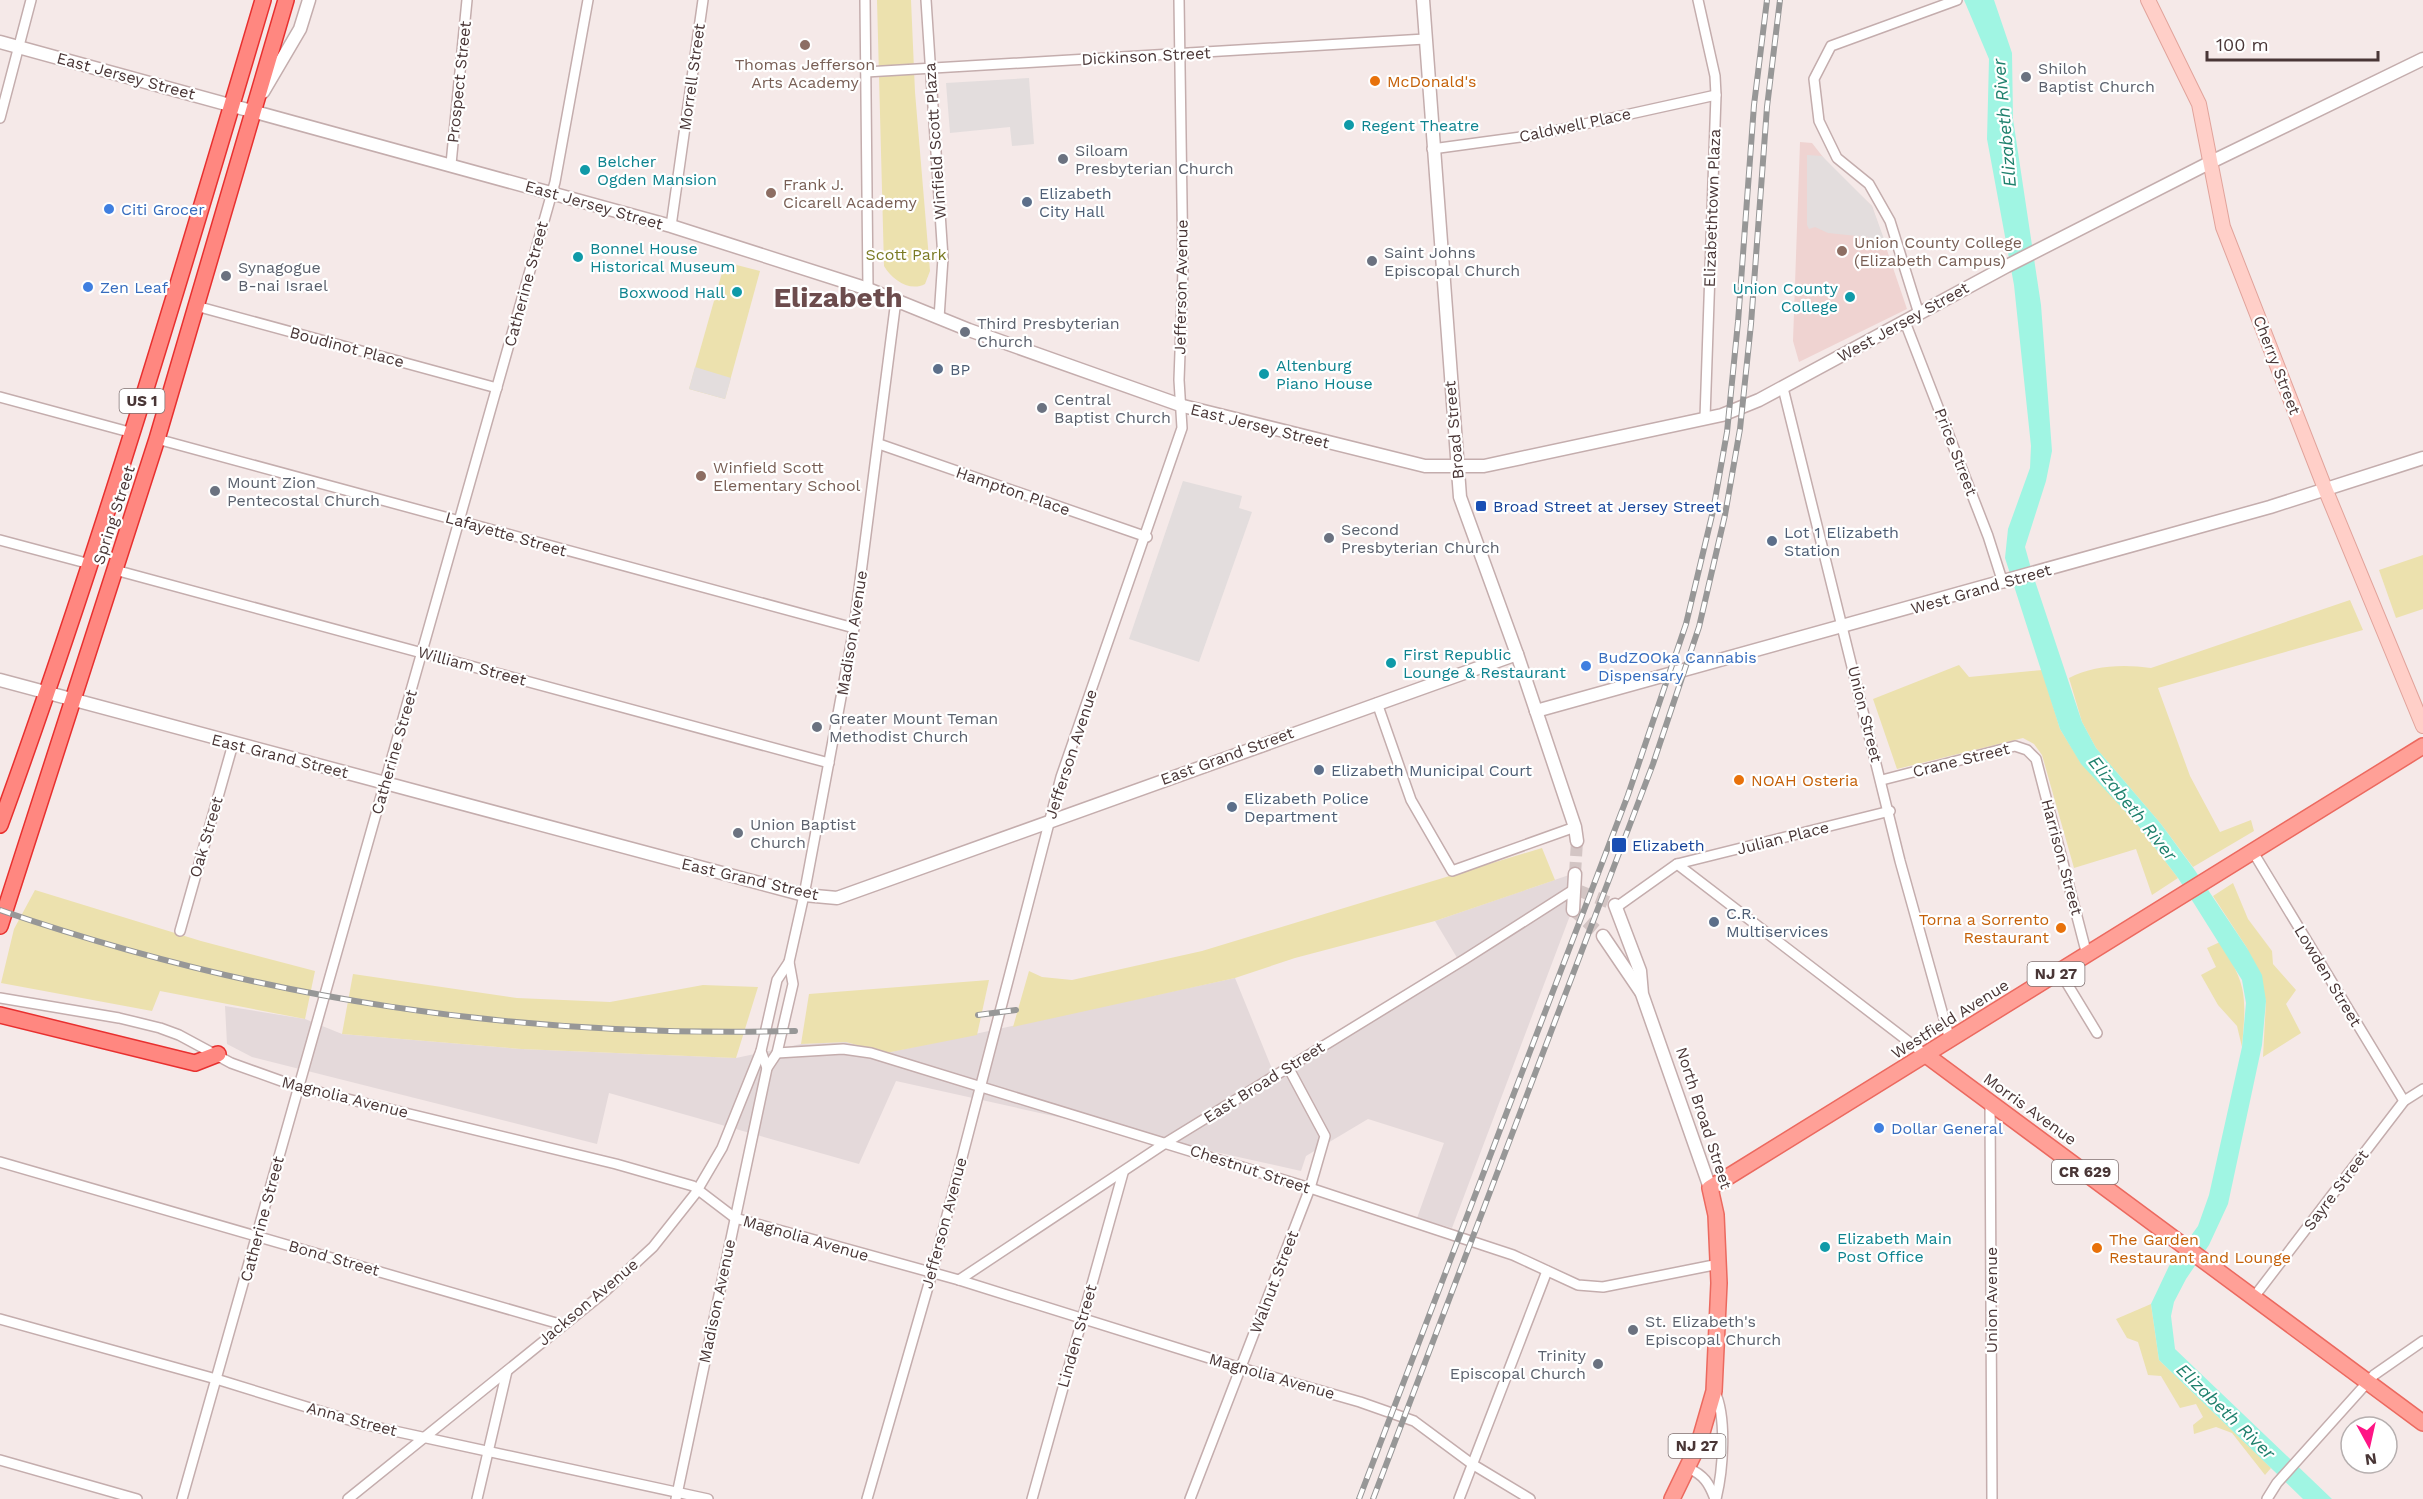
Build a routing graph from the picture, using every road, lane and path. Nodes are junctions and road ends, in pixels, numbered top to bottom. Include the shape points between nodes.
1 (31, 0) edge
2 (257, 0) edge
3 (263, 0) edge
4 (286, 0) edge
5 (309, 0) edge
6 (467, 0) edge
7 (588, 0) edge
8 (703, 0) edge
9 (865, 0) edge
10 (926, 0) edge
11 (1179, 0) edge
12 (1423, 0) edge
13 (1698, 0) edge
14 (1957, 0) edge
15 (2148, 0) edge
16 (254, 30) junction
17 (1425, 39) junction
18 (0, 42) edge
19 (19, 48) junction
20 (1182, 55) junction
21 (2423, 60) edge
22 (930, 69) junction
23 (866, 72) junction
24 (1716, 95) junction
25 (232, 106) junction
26 (252, 112) junction
27 (0, 118) edge
28 (1432, 149) junction
29 (2211, 162) junction
30 (451, 164) junction
31 (551, 193) junction
32 (671, 226) junction
33 (868, 289) junction
34 (896, 300) junction
35 (196, 306) junction
36 (1919, 314) junction
37 (939, 318) junction
38 (1905, 322) junction
39 (497, 388) junction
40 (1783, 388) junction
41 (0, 397) edge
42 (1183, 406) junction
43 (1705, 418) junction
44 (132, 433) junction
45 (157, 439) junction
46 (879, 444) junction
47 (2423, 458) edge
48 (1457, 467) junction
49 (2326, 491) junction
50 (460, 520) junction
51 (1147, 537) junction
52 (0, 540) edge
53 (90, 564) junction
54 (115, 570) junction
55 (2008, 582) junction
56 (854, 628) junction
57 (1842, 628) junction
58 (421, 653) junction
59 (1517, 654) junction
60 (0, 680) edge
61 (48, 694) junction
62 (74, 701) junction
63 (1377, 703) junction
64 (1536, 711) junction
65 (2423, 726) edge
66 (232, 744) junction
67 (2423, 746) edge
68 (2036, 759) joint
69 (829, 762) junction
70 (1882, 780) junction
71 (386, 783) junction
72 (1890, 811) junction
73 (1049, 821) junction
74 (0, 825) edge
75 (1575, 826) junction
76 (1577, 841) tunnel mouth
77 (2253, 852) junction
78 (1677, 864) junction
79 (1575, 874) tunnel mouth
80 (1576, 890) junction
81 (804, 895) junction
82 (1616, 906) joint
83 (1573, 910) dead end
84 (0, 926) edge
85 (180, 931) dead end
86 (1603, 936) tunnel mouth
87 (2087, 955) junction
88 (789, 962) junction
89 (2060, 972) junction
90 (1642, 994) junction
91 (0, 998) edge
92 (0, 1015) edge
93 (2097, 1033) dead end
94 (1950, 1040) junction
95 (761, 1051) junction
96 (777, 1053) junction
97 (218, 1054) junction
98 (1926, 1055) junction
99 (1288, 1067) junction
100 (766, 1068) junction
101 (979, 1085) junction
102 (298, 1087) junction
103 (2423, 1089) edge
104 (2404, 1101) junction
105 (1990, 1102) junction
106 (1167, 1142) junction
107 (0, 1162) edge
108 (1123, 1173) junction
109 (1310, 1188) junction
110 (1710, 1188) junction
111 (698, 1189) junction
112 (735, 1218) junction
113 (259, 1236) junction
114 (1719, 1264) junction
115 (1547, 1271) junction
116 (932, 1273) junction
117 (959, 1280) junction
118 (2254, 1297) junction
119 (0, 1319) edge
120 (1083, 1320) junction
121 (563, 1325) junction
122 (2423, 1341) edge
123 (1241, 1368) junction
124 (507, 1371) junction
125 (216, 1379) junction
126 (2367, 1381) junction
127 (1714, 1391) junction
128 (2423, 1423) edge
129 (424, 1437) junction
130 (488, 1452) junction
131 (0, 1460) edge
132 (1472, 1464) junction
133 (1688, 1468) junction
134 (677, 1495) edge
135 (137, 1499) edge
136 (182, 1499) edge
137 (348, 1499) edge
138 (477, 1499) edge
139 (708, 1499) edge
140 (867, 1499) edge
141 (1032, 1499) edge
142 (1190, 1499) edge
143 (1459, 1499) edge
144 (1530, 1499) edge
145 (1672, 1499) edge
146 (1716, 1499) edge
147 (1992, 1499) edge
148 (2267, 1499) edge

1 - 19 street
2 - 16 highway
3 - 16 highway, US 1
4 - 26 highway, US 1
5 - 26 street via 300,29
6 - 30 street, Prospect Street
7 - 31 street, Catherine Street
8 - 32 street, Morrell Street
9 - 23 street
10 - 22 street, Winfield Scott Plaza
11 - 20 street, Jefferson Avenue
12 - 17 street, Broad Street
13 - 24 street, Elizabethtown Plaza
14 - 36 street via 1829,49 1814,79 1819,121 1837,158 1869,183 1890,221
15 - 29 main road, Cherry Street via 2199,104
16 - 25 highway, US 1
17 - 20 street, Dickinson Street
17 - 28 street, Broad Street
18 - 19 street, East Jersey Street
19 - 25 street, East Jersey Street
19 - 27 street
20 - 22 street, Dickinson Street
20 - 42 street, Jefferson Avenue via 1179,380
21 - 29 street, West Jersey Street
22 - 23 street, Dickinson Street
22 - 37 street, Winfield Scott Plaza via 943,258
23 - 33 street
24 - 28 street, Caldwell Place via 1534,135
24 - 43 street, Elizabethtown Plaza
25 - 26 street, East Jersey Street
25 - 44 highway, Spring Street / US 1
26 - 30 street, East Jersey Street
26 - 35 highway, Spring Street / US 1
28 - 48 street, Broad Street
29 - 36 street, West Jersey Street
29 - 49 main road, Cherry Street via 2223,227
30 - 31 street, East Jersey Street
31 - 32 street, East Jersey Street
31 - 39 street, Catherine Street
32 - 33 street, East Jersey Street
33 - 34 street, East Jersey Street
34 - 37 street, East Jersey Street
34 - 46 street, Madison Avenue
35 - 39 street, Boudinot Place
35 - 45 highway, Spring Street / US 1
36 - 38 street, West Jersey Street
37 - 42 street, East Jersey Street
38 - 40 street, West Jersey Street
38 - 55 street, Price Street
39 - 50 street, Catherine Street
40 - 43 street, West Jersey Street
40 - 57 street, Union Street
41 - 44 street
42 - 48 street, East Jersey Street via 1425,466
42 - 51 street, Jefferson Avenue via 1179,441
43 - 48 street, West Jersey Street via 1484,466
44 - 53 highway, Spring Street / US 1
45 - 50 street, Lafayette Street
45 - 54 highway, Spring Street / US 1
46 - 51 street, Hampton Place
46 - 56 street, Madison Avenue
47 - 49 street, West Grand Street
48 - 59 street, Broad Street via 1460,497
49 - 55 street, West Grand Street
49 - 65 main road, Cherry Street
50 - 56 street, Lafayette Street
50 - 58 street, Catherine Street
51 - 73 street, Jefferson Avenue via 1065,763
52 - 53 street
53 - 61 highway, Spring Street / US 1
54 - 58 street, William Street
54 - 62 highway, Spring Street / US 1
55 - 57 street, West Grand Street
56 - 69 street, Madison Avenue
57 - 64 street, West Grand Street
57 - 70 street, Union Street
58 - 69 street, William Street
58 - 71 street, Catherine Street
59 - 63 street, East Grand Street
59 - 64 street, Broad Street
60 - 61 street, East Grand Street
61 - 62 street, East Grand Street
61 - 74 highway, Spring Street / US 1
62 - 66 street, East Grand Street
62 - 84 highway, Spring Street / US 1
63 - 73 street, East Grand Street
63 - 75 street via 1411,800 1452,871
64 - 75 street, Broad Street
66 - 71 street, East Grand Street
66 - 85 street, Oak Street
67 - 77 main road, Westfield Avenue / NJ 27
68 - 70 street, Crane Street via 2015,746
68 - 87 street, Harrison Street
69 - 81 street, Madison Avenue
70 - 72 street, Union Street
71 - 81 street, East Grand Street
71 - 102 street, Catherine Street
72 - 78 street, Julian Place
72 - 94 street, Union Street
73 - 81 street, East Grand Street via 851,894
73 - 101 street, Jefferson Avenue
75 - 76 street, Broad Street
77 - 87 main road, Westfield Avenue / NJ 27
77 - 104 street, Lowden Street
78 - 82 street
78 - 98 street, Morris Avenue
79 - 80 street
80 - 83 street
80 - 99 street, East Broad Street
81 - 88 street, Madison Avenue
82 - 90 street, North Broad Street via 1640,971
86 - 90 street, North Broad Street
87 - 89 main road, Westfield Avenue / NJ 27
88 - 95 street, Madison Avenue via 777,980
88 - 96 street, Madison Avenue via 793,984
89 - 93 street
89 - 94 main road, Westfield Avenue / NJ 27
90 - 110 street, North Broad Street
91 - 97 street, Magnolia Avenue via 160,1028
92 - 97 highway via 195,1063
94 - 98 main road, Westfield Avenue / NJ 27
95 - 100 street, Madison Avenue
95 - 111 street, Jackson Avenue via 722,1148
96 - 100 street, Madison Avenue
96 - 101 street, Chestnut Street via 843,1049 871,1053
97 - 102 street, Magnolia Avenue via 241,1067
98 - 105 main road, Morris Avenue / CR 629
98 - 110 main road, Westfield Avenue / NJ 27
99 - 106 street, East Broad Street
99 - 109 street, Walnut Street via 1325,1136
100 - 112 street, Madison Avenue
101 - 106 street, Chestnut Street
101 - 116 street, Jefferson Avenue
102 - 111 street, Magnolia Avenue via 616,1164
102 - 113 street, Catherine Street
103 - 104 street, Sayre Street
104 - 118 street, Sayre Street
105 - 118 main road, Morris Avenue / CR 629
105 - 147 street, Union Avenue
106 - 108 street, East Broad Street
106 - 109 street, Chestnut Street
107 - 113 street, Bond Street
108 - 117 street, East Broad Street
108 - 120 street, Linden Street
109 - 115 street, Chestnut Street via 1513,1255
109 - 123 street, Walnut Street
110 - 114 main road, North Broad Street / NJ 27
111 - 112 street, Magnolia Avenue
111 - 121 street, Jackson Avenue via 653,1247
112 - 116 street, Magnolia Avenue
112 - 134 street, Madison Avenue
113 - 121 street, Bond Street
113 - 125 street, Catherine Street
114 - 115 street, Chestnut Street via 1590,1288
114 - 127 main road, North Broad Street / NJ 27
115 - 132 street
116 - 117 street, Magnolia Avenue
116 - 140 street, Jefferson Avenue
117 - 120 street, Magnolia Avenue
118 - 126 main road, Morris Avenue / CR 629
119 - 125 street, Anna Street
120 - 123 street, Magnolia Avenue
120 - 141 street, Linden Street
121 - 124 street, Jackson Avenue
122 - 126 street
123 - 132 street, Magnolia Avenue via 1414,1421
123 - 142 street, Walnut Street
124 - 129 street, Jackson Avenue
124 - 130 street
125 - 129 street, Anna Street via 362,1424
125 - 136 street, Catherine Street
126 - 128 main road, Morris Avenue / CR 629
126 - 148 street
127 - 133 main road, North Broad Street / NJ 27
127 - 146 street via 1721,1414 1721,1480
129 - 130 street, Anna Street
129 - 137 street, Jackson Avenue
130 - 134 street, Anna Street
130 - 138 street
131 - 135 street
132 - 143 street
132 - 144 street, Magnolia Avenue
133 - 145 main road, North Broad Street / NJ 27
133 - 146 street via 1700,1473
134 - 139 street, Anna Street

